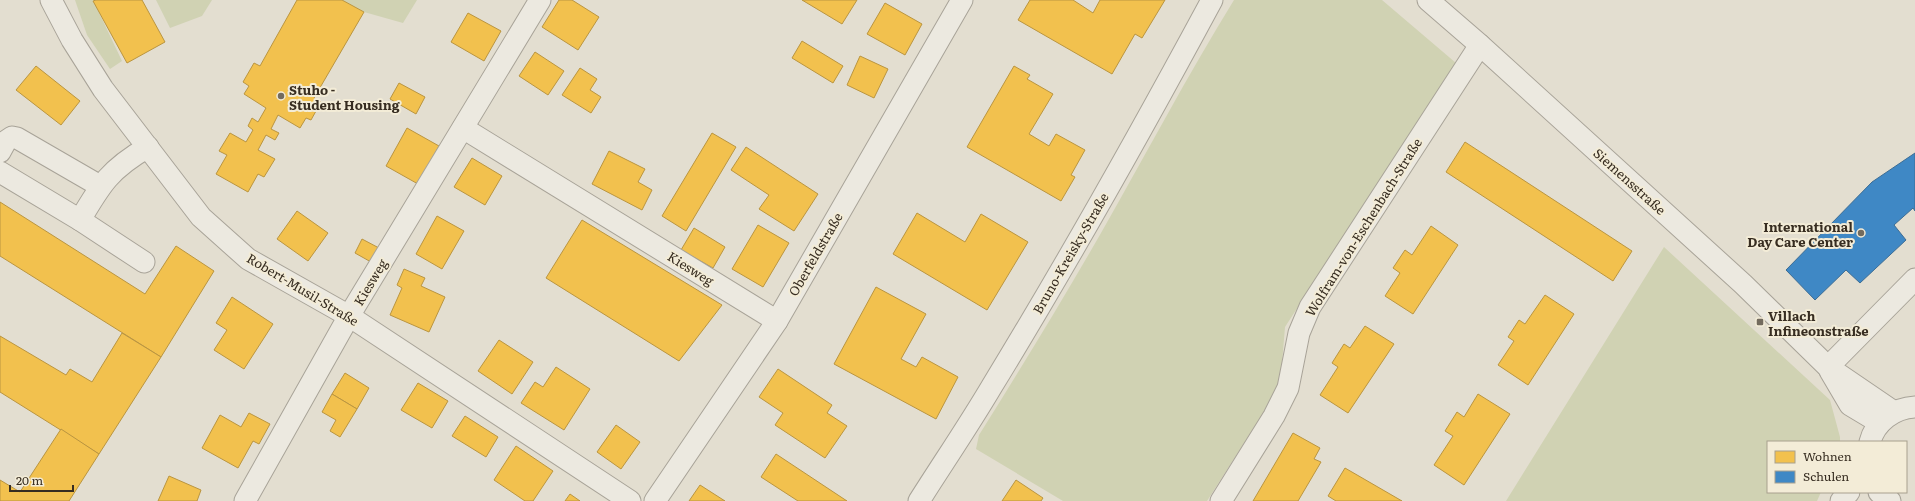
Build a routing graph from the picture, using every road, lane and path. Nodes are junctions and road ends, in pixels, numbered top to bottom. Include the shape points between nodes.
1 (51, 0) edge
2 (540, 0) edge
3 (962, 0) edge
4 (1212, 0) edge
5 (1428, 0) edge
6 (1480, 46) junction
7 (462, 128) junction
8 (148, 147) junction
9 (0, 152) edge
10 (0, 172) edge
11 (100, 186) junction
12 (80, 220) junction
13 (144, 262) dead end
14 (1915, 279) edge
15 (349, 316) junction
16 (777, 320) junction
17 (1828, 366) junction
18 (1915, 407) edge
19 (1887, 417) junction
20 (1871, 441) edge
21 (1848, 493) edge
22 (1880, 493) edge
23 (245, 501) edge
24 (630, 501) edge
25 (655, 501) edge
26 (919, 501) edge
27 (1221, 501) edge
28 (1841, 501) edge
29 (1890, 501) edge

1 - 8 street, Robert-Musil-Straße via 72,40 103,89
2 - 7 street, Kiesweg
3 - 16 street, Oberfeldstraße
4 - 26 street, Bruno-Kreisky-Straße via 1074,247 992,387
5 - 6 street, Siemensstraße
6 - 17 street, Siemensstraße via 1755,294
6 - 27 street, Wolfram-von-Eschenbach-Straße via 1310,307 1299,333 1288,388 1274,416
7 - 15 street, Kiesweg
7 - 16 street, Kiesweg
8 - 11 street via 110,174
8 - 15 street, Robert-Musil-Straße via 201,217 248,259
9 - 11 street via 6,141 12,137 17,138
10 - 12 street
11 - 12 street
12 - 13 street
14 - 17 street
15 - 23 street, Kiesweg
15 - 24 street, Robert-Musil-Straße
16 - 25 street, Oberfeldstraße
17 - 19 street, Siemensstraße via 1850,405
18 - 19 street via 1908,407
19 - 20 street
21 - 28 street
22 - 29 street

